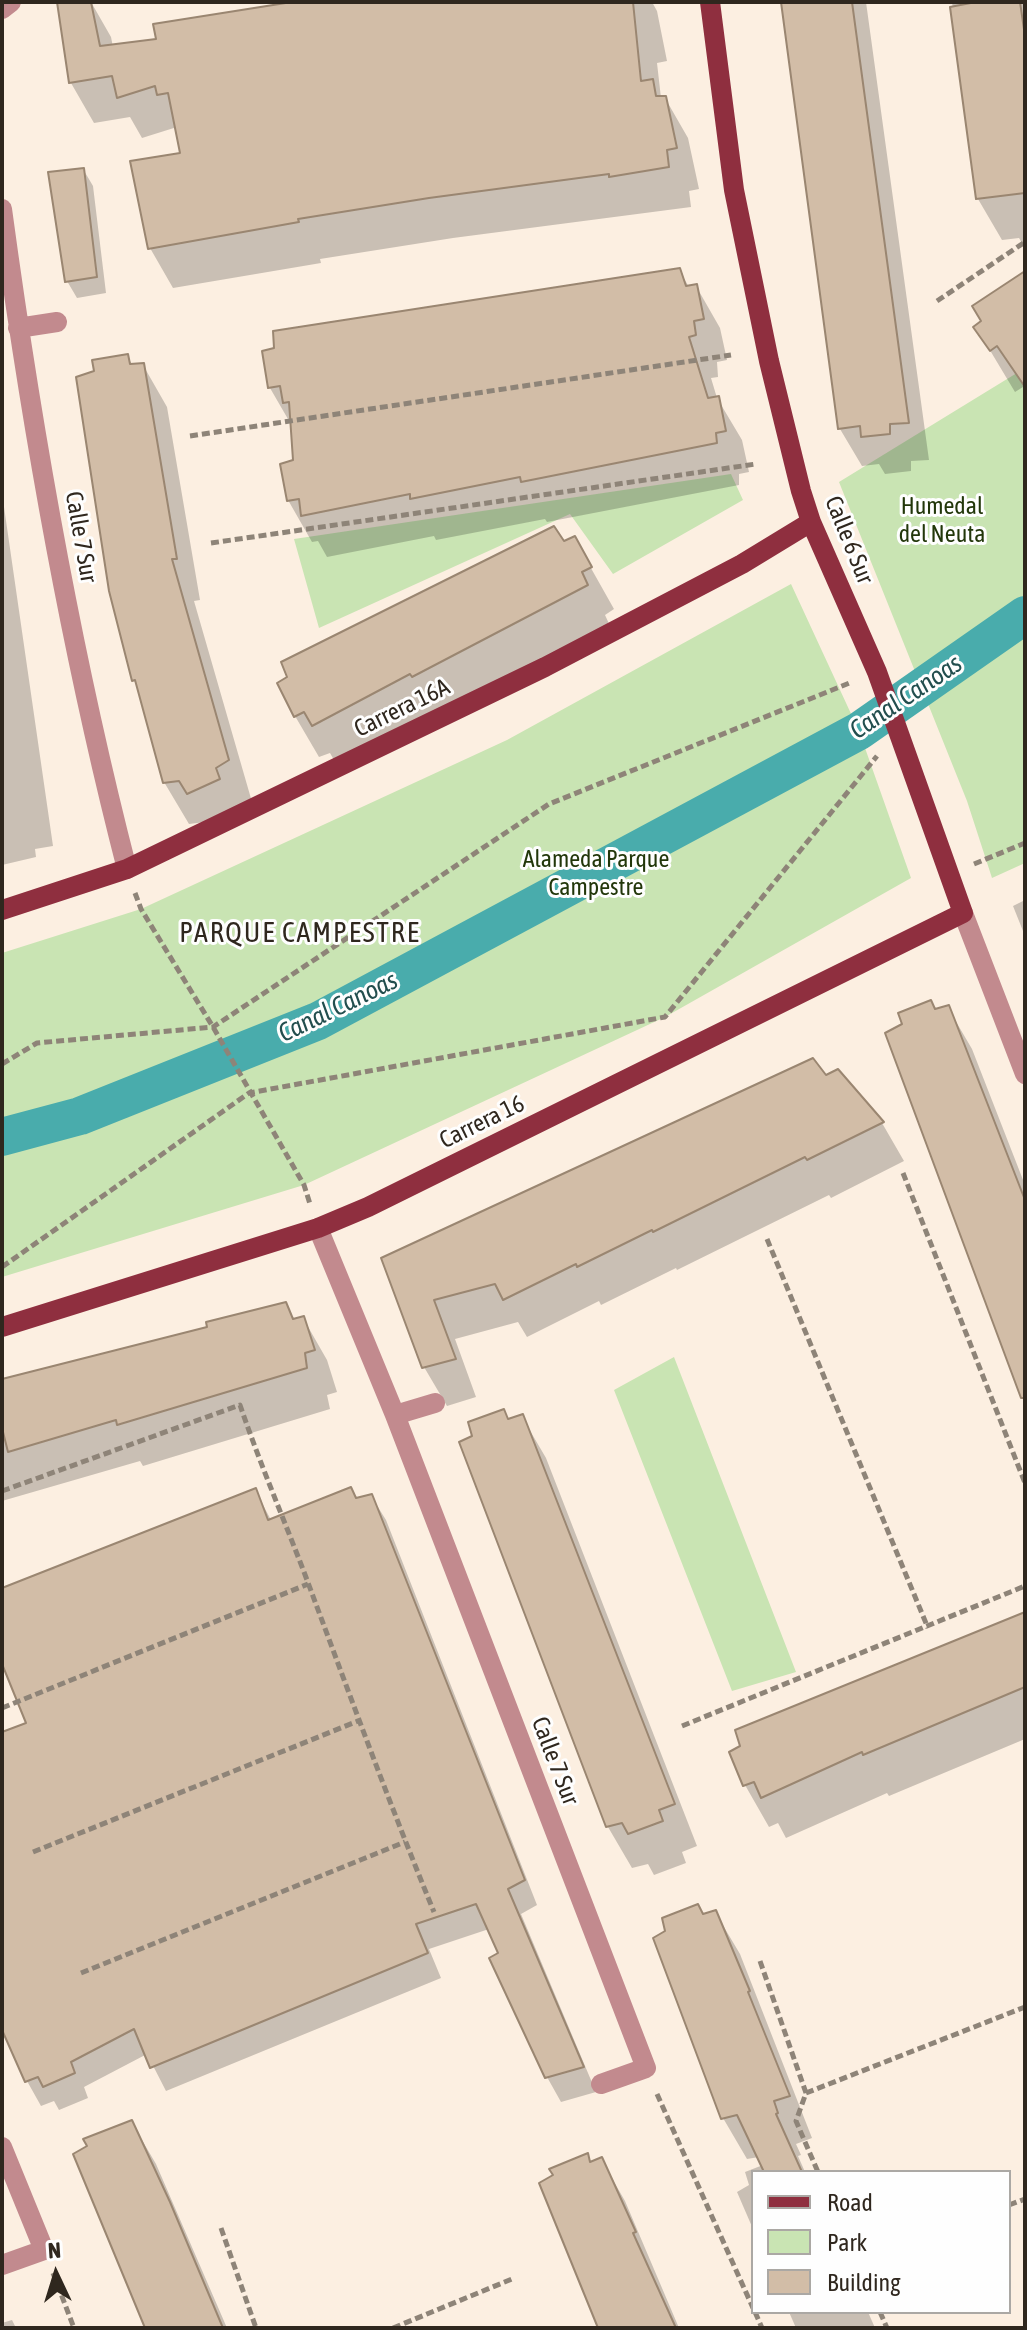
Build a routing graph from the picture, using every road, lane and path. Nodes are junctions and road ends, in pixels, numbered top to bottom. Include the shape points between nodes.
1 (11, 2) edge
2 (710, 2) edge
3 (2, 9) edge
4 (2, 209) edge
5 (1025, 242) edge
6 (937, 301) dead end
7 (57, 322) dead end
8 (18, 328) junction
9 (731, 355) dead end
10 (190, 436) dead end
11 (756, 464) dead end
12 (811, 522) junction
13 (211, 543) dead end
14 (877, 672) junction
15 (898, 731) junction
16 (1025, 843) edge
17 (127, 869) junction
18 (952, 877) junction
19 (2, 910) edge
20 (963, 913) junction
21 (213, 1027) junction
22 (2, 1064) edge
23 (1025, 1074) edge
24 (249, 1093) junction
25 (903, 1173) dead end
26 (318, 1228) junction
27 (767, 1239) dead end
28 (2, 1267) edge
29 (2, 1327) edge
30 (435, 1403) dead end
31 (395, 1415) junction
32 (1025, 1483) edge
33 (2, 1491) edge
34 (308, 1584) junction
35 (1025, 1586) edge
36 (928, 1628) junction
37 (2, 1708) edge
38 (358, 1721) junction
39 (682, 1726) dead end
40 (405, 1842) junction
41 (33, 1852) dead end
42 (434, 1912) dead end
43 (760, 1961) dead end
44 (81, 1973) dead end
45 (1025, 2007) edge
46 (646, 2068) junction
47 (601, 2084) dead end
48 (806, 2093) junction
49 (2, 2147) edge
50 (817, 2170) edge
51 (221, 2228) dead end
52 (44, 2250) junction
53 (2, 2265) edge
54 (512, 2279) dead end
55 (751, 2303) edge
56 (74, 2328) edge
57 (256, 2328) edge
58 (393, 2328) edge

1 - 3 street
2 - 12 main road, Calle 6 Sur via 734,190 769,361
4 - 8 street, Calle 7 Sur
5 - 6 path
7 - 8 street
8 - 17 street, Calle 7 Sur via 71,631
9 - 10 path
11 - 13 path
12 - 14 main road, Calle 6 Sur
12 - 17 main road, Carrera 16A via 545,667
14 - 15 main road, Calle 6 Sur
14 - 21 path via 549,804
15 - 18 main road, Calle 6 Sur
15 - 24 path via 665,1017
16 - 18 path
17 - 19 main road, Carrera 16A
17 - 21 path via 141,909
18 - 20 main road, Calle 6 Sur
20 - 23 street, Calle 6 Sur
20 - 26 main road, Carrera 16
21 - 22 path via 37,1043
21 - 24 path
24 - 26 path via 304,1185
24 - 28 path
25 - 32 path
26 - 29 main road, Carrera 16
26 - 31 street, Calle 7 Sur
27 - 36 path
30 - 31 street
31 - 46 street, Calle 7 Sur
33 - 34 path via 240,1405
34 - 37 path
34 - 38 path
35 - 36 path
36 - 39 path
38 - 40 path
38 - 41 path
40 - 42 path
40 - 44 path
43 - 48 path
45 - 48 path
46 - 47 street
46 - 55 path
48 - 50 path via 796,2121
49 - 52 street
51 - 57 path
52 - 53 street
52 - 56 path
54 - 58 path

